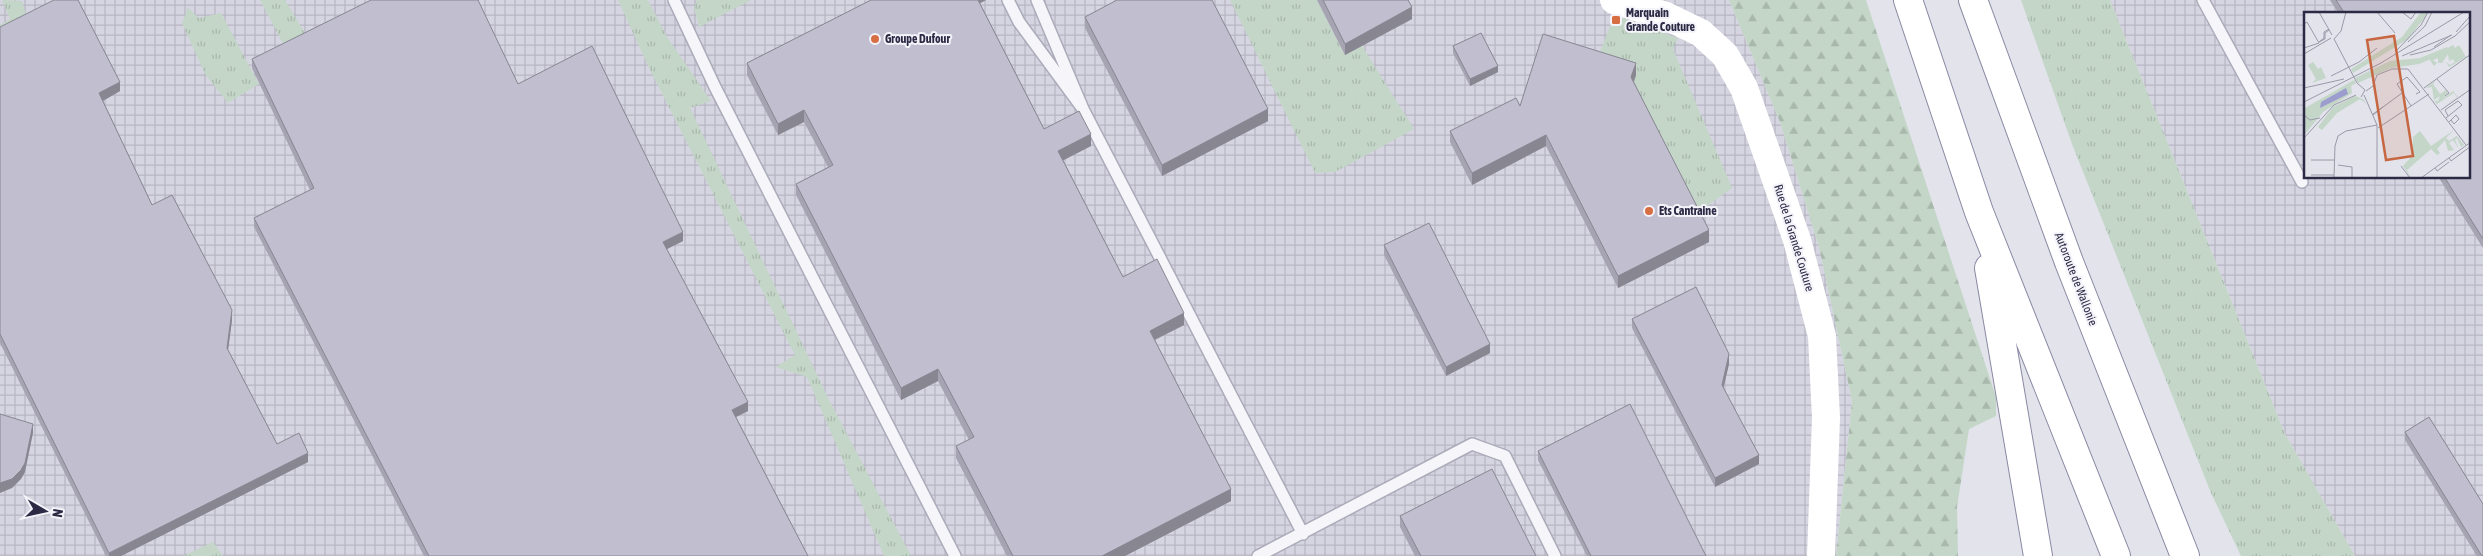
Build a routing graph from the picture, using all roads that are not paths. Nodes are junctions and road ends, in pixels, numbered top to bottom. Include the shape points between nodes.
1 (674, 0) edge
2 (1008, 0) edge
3 (1037, 0) edge
4 (1614, 0) edge
5 (1908, 0) edge
6 (1973, 0) edge
7 (2202, 0) edge
8 (1083, 110) junction
9 (2302, 182) dead end
10 (1979, 212) junction
11 (1303, 534) junction
12 (955, 556) edge
13 (1258, 556) edge
14 (1555, 556) edge
15 (1820, 556) edge
16 (2038, 556) edge
17 (2116, 556) edge
18 (2185, 556) edge

1 - 12 lane via 715,87
2 - 8 lane via 1019,22
3 - 8 lane
4 - 15 main road, Rue de la Grande Couture via 1666,16 1701,33 1725,56 1744,88 1797,240 1822,336 1826,418
5 - 10 main road
6 - 18 main road, Autoroute de Wallonie via 2069,262
7 - 9 lane
8 - 11 lane
10 - 16 main road
10 - 17 main road
11 - 13 lane
11 - 14 lane via 1472,444 1505,456

